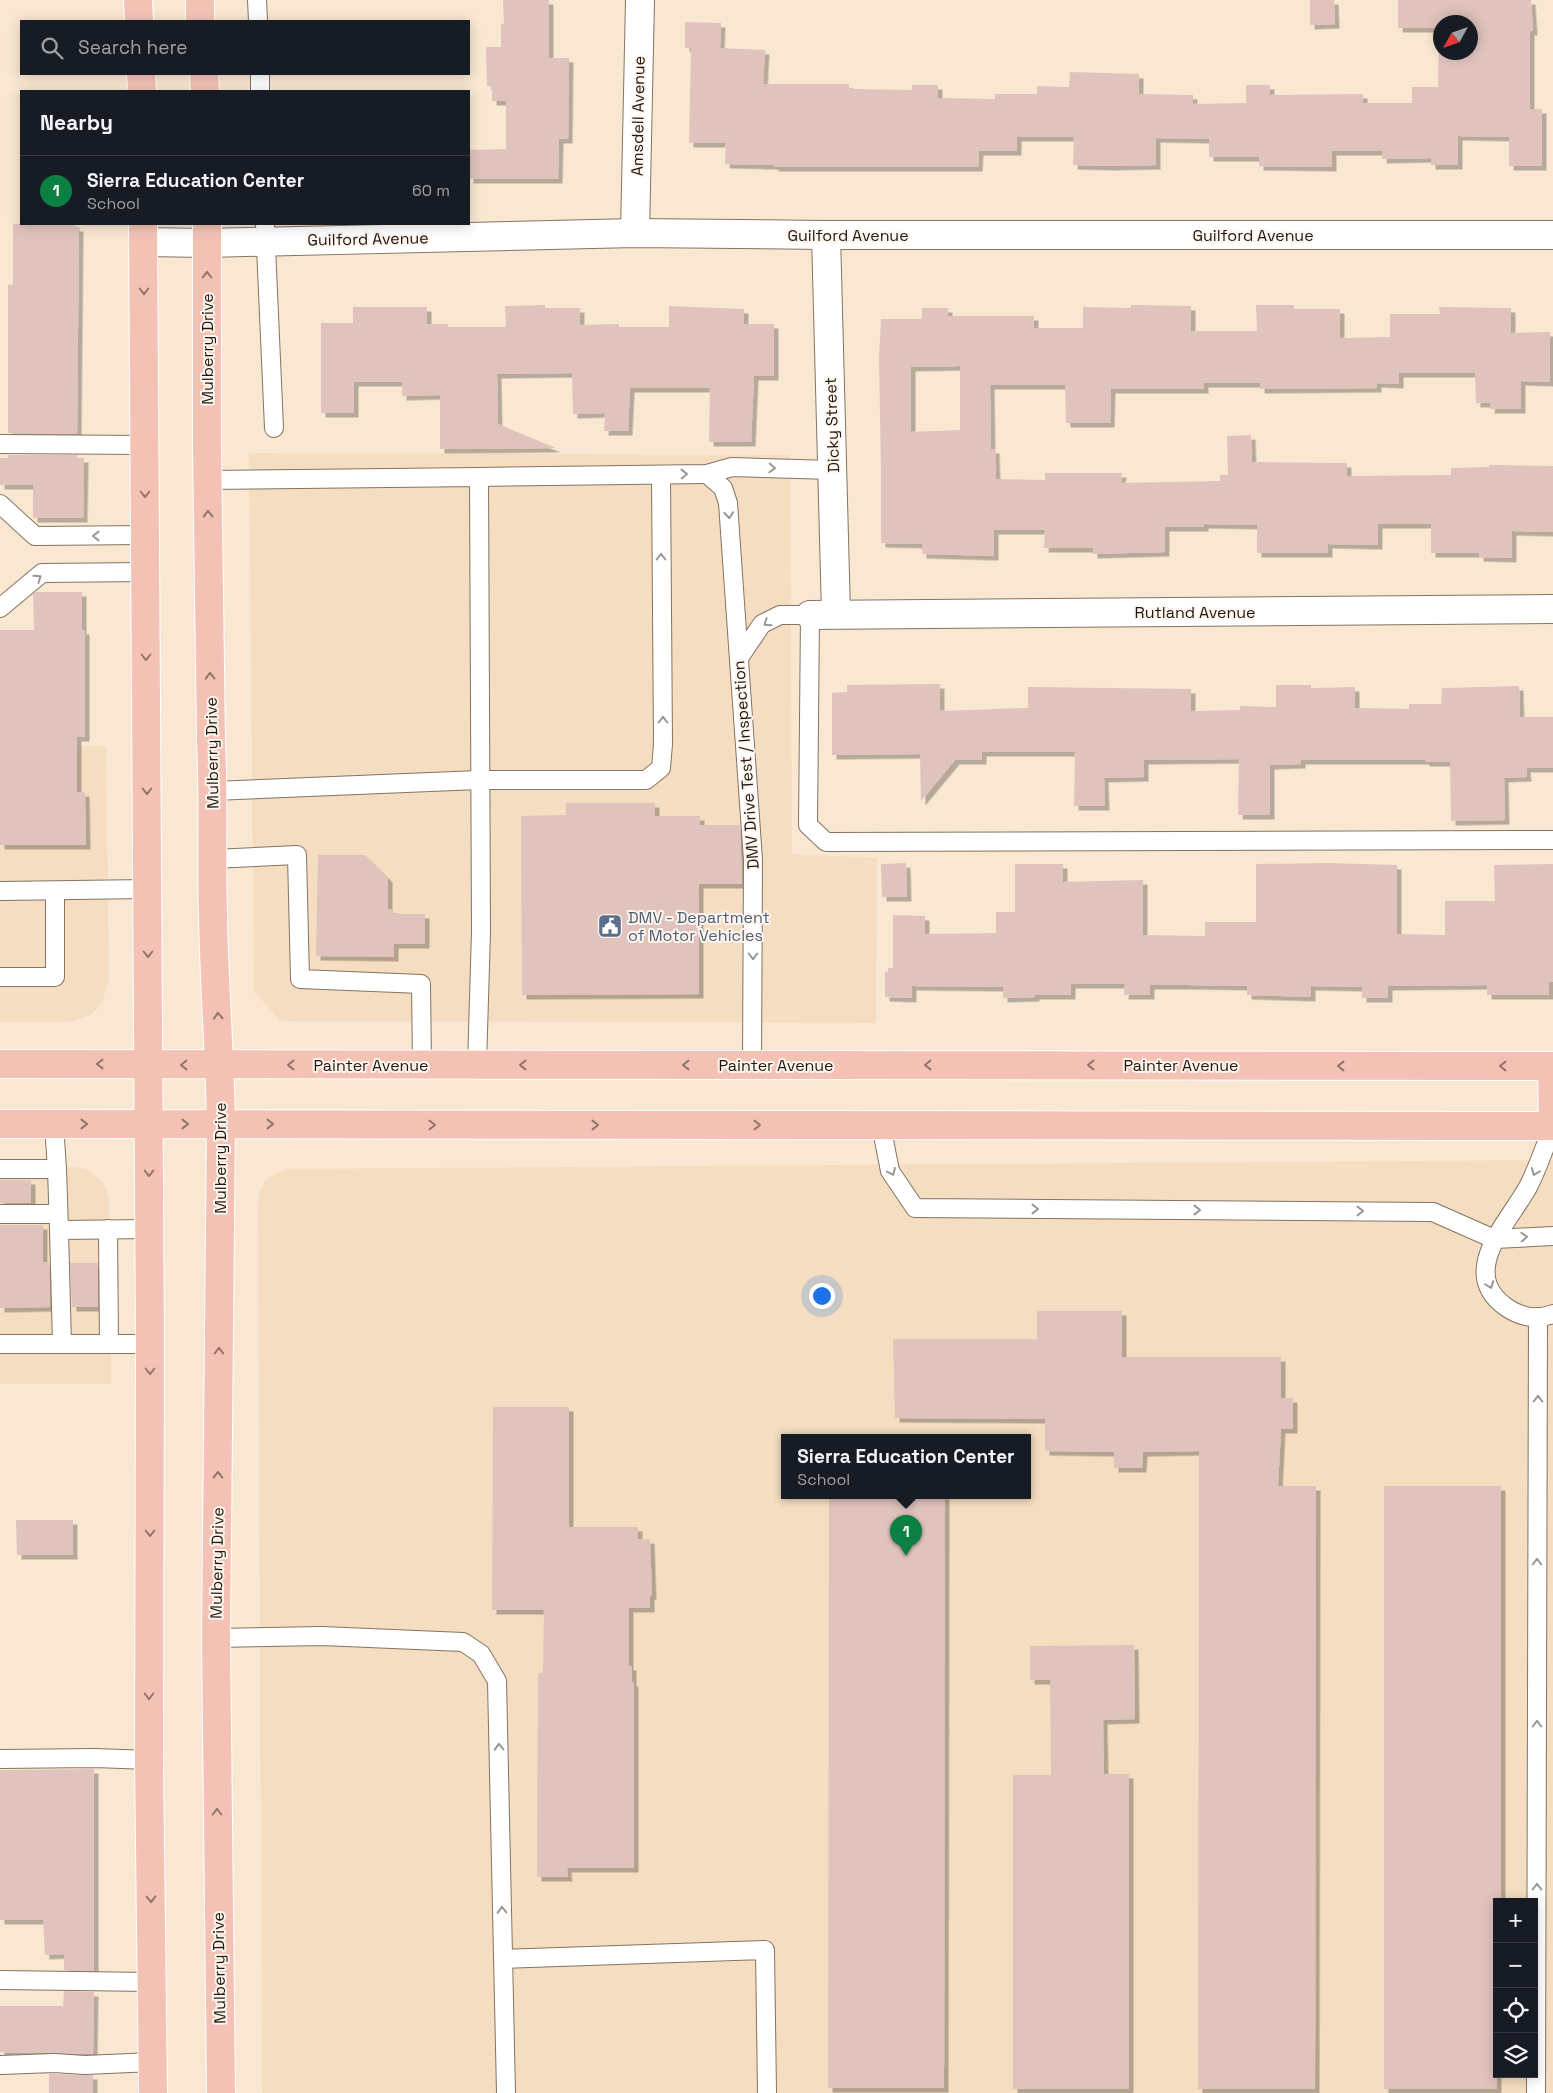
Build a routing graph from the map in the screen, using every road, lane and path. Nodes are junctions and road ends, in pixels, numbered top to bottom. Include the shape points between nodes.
1 (138, 0) edge
2 (200, 0) edge
3 (257, 0) edge
4 (640, 0) edge
5 (139, 20) edge
6 (200, 20) edge
7 (258, 20) edge
8 (141, 75) edge
9 (204, 75) edge
10 (260, 75) edge
11 (142, 90) edge
12 (205, 90) edge
13 (260, 90) edge
14 (143, 233) edge
15 (207, 233) edge
16 (265, 233) edge
17 (635, 233) junction
18 (826, 235) junction
19 (1553, 235) edge
20 (274, 428) dead end
21 (0, 444) edge
22 (144, 445) junction
23 (833, 470) junction
24 (707, 474) junction
25 (661, 475) junction
26 (479, 477) junction
27 (208, 480) junction
28 (0, 504) edge
29 (145, 535) junction
30 (146, 572) junction
31 (0, 608) edge
32 (1553, 609) edge
33 (823, 615) junction
34 (738, 658) junction
35 (479, 780) junction
36 (214, 791) junction
37 (1553, 840) edge
38 (213, 859) junction
39 (147, 889) junction
40 (0, 891) edge
41 (56, 891) junction
42 (0, 976) edge
43 (0, 1064) edge
44 (148, 1064) junction
45 (220, 1065) junction
46 (422, 1065) junction
47 (477, 1065) junction
48 (752, 1065) junction
49 (1552, 1066) edge
50 (0, 1124) edge
51 (54, 1124) junction
52 (149, 1124) junction
53 (221, 1124) junction
54 (881, 1125) junction
55 (1553, 1127) edge
56 (0, 1169) edge
57 (57, 1169) junction
58 (0, 1214) edge
59 (59, 1222) junction
60 (108, 1229) junction
61 (150, 1229) junction
62 (1553, 1236) edge
63 (1494, 1239) junction
64 (1545, 1315) edge
65 (0, 1344) edge
66 (62, 1344) junction
67 (109, 1344) junction
68 (150, 1344) junction
69 (216, 1638) junction
70 (0, 1759) edge
71 (149, 1760) junction
72 (503, 1958) junction
73 (0, 1980) edge
74 (152, 1982) junction
75 (153, 2062) junction
76 (0, 2065) edge
77 (154, 2093) edge
78 (221, 2093) edge
79 (506, 2093) edge
80 (767, 2093) edge
81 (1536, 2093) edge

1 - 5 main road
2 - 6 main road
3 - 7 lane
4 - 17 street, Amsdell Avenue
8 - 11 main road
9 - 12 main road
10 - 13 lane
14 - 15 street, Guilford Avenue
14 -> 22 main road
15 - 16 street, Guilford Avenue
27 -> 15 main road, Mulberry Drive
16 - 17 street, Guilford Avenue
16 - 20 lane
17 - 18 street, Guilford Avenue
18 - 19 street, Guilford Avenue
18 - 23 street, Dicky Street
21 - 22 lane
22 -> 29 main road
24 -> 23 lane via 732,467
23 - 33 street, Dicky Street
25 -> 24 lane
24 -> 34 lane, DMV Drive Test / Inspection via 723,488 728,503
25 - 26 lane
35 -> 25 lane via 646,780 661,768
26 - 27 lane
26 - 35 lane
36 -> 27 main road, Mulberry Drive
29 -> 28 lane via 35,536
29 - 30 main road
31 -> 30 lane via 42,573
30 -> 39 main road
32 - 33 street, Rutland Avenue
33 -> 34 lane via 780,615 762,624
33 - 37 lane via 808,825 826,842
34 -> 48 lane, DMV Drive Test / Inspection via 753,860
35 - 36 lane
35 - 47 lane via 481,932
36 - 38 main road, Mulberry Drive
45 -> 38 main road, Mulberry Drive
38 - 46 lane via 297,855 300,979 421,984
39 - 41 lane
39 -> 44 main road
40 - 41 lane
41 - 42 lane via 55,977
44 -> 43 main road, Painter Avenue
45 -> 44 main road, Painter Avenue
44 - 52 main road
46 -> 45 main road, Painter Avenue
45 - 53 main road, Mulberry Drive
46 - 47 main road, Painter Avenue
48 -> 47 main road, Painter Avenue
49 -> 48 main road, Painter Avenue
49 - 55 main road
50 - 51 main road
51 -> 52 main road
51 - 57 lane
52 -> 53 main road
52 -> 61 main road
53 -> 54 main road
69 -> 53 main road, Mulberry Drive
54 - 55 main road
54 -> 63 lane via 890,1171 915,1208 1433,1212
55 -> 63 lane via 1518,1206
56 - 57 lane
57 - 59 lane
58 - 59 lane
59 - 60 lane
59 - 66 lane
60 - 61 lane
60 - 67 lane
61 - 68 main road
63 -> 62 lane
63 -> 64 lane via 1487,1254 1485,1271 1489,1288 1499,1302 1513,1312 1528,1317
81 -> 64 lane
65 - 66 lane
66 - 67 lane
67 - 68 lane
68 -> 71 main road
72 -> 69 lane via 498,1681 481,1654 463,1642 322,1636
78 -> 69 main road, Mulberry Drive
70 - 71 lane
71 -> 74 main road
72 - 79 lane
72 - 80 lane via 765,1950
73 - 74 lane
74 - 75 main road
75 - 76 lane
75 - 77 main road

